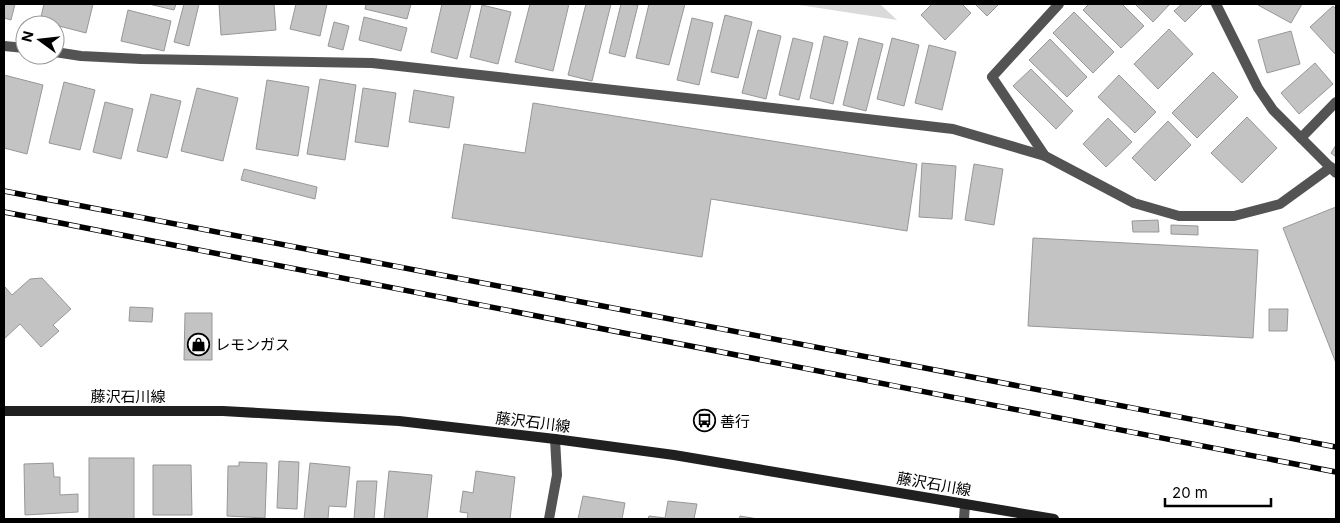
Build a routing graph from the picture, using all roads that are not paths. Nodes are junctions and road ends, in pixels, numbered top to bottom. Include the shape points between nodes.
1 (1058, 4) edge
2 (1216, 4) edge
3 (65, 54) edge
4 (1336, 102) edge
5 (1301, 138) junction
6 (1045, 156) junction
7 (1333, 170) edge
8 (4, 411) edge
9 (555, 439) junction
10 (966, 504) junction
11 (548, 519) edge
12 (964, 519) edge
13 (1054, 519) edge

1 - 6 street via 992,77
2 - 5 street via 1258,88 1273,110
3 - 6 street via 141,60 382,64 953,129
4 - 5 street
5 - 7 street
6 - 7 street via 1134,203 1179,216 1234,216 1280,204
8 - 9 street, 藤沢石川線 via 223,411 400,421
9 - 10 street, 藤沢石川線
9 - 11 street via 557,475
10 - 12 street
10 - 13 street, 藤沢石川線

